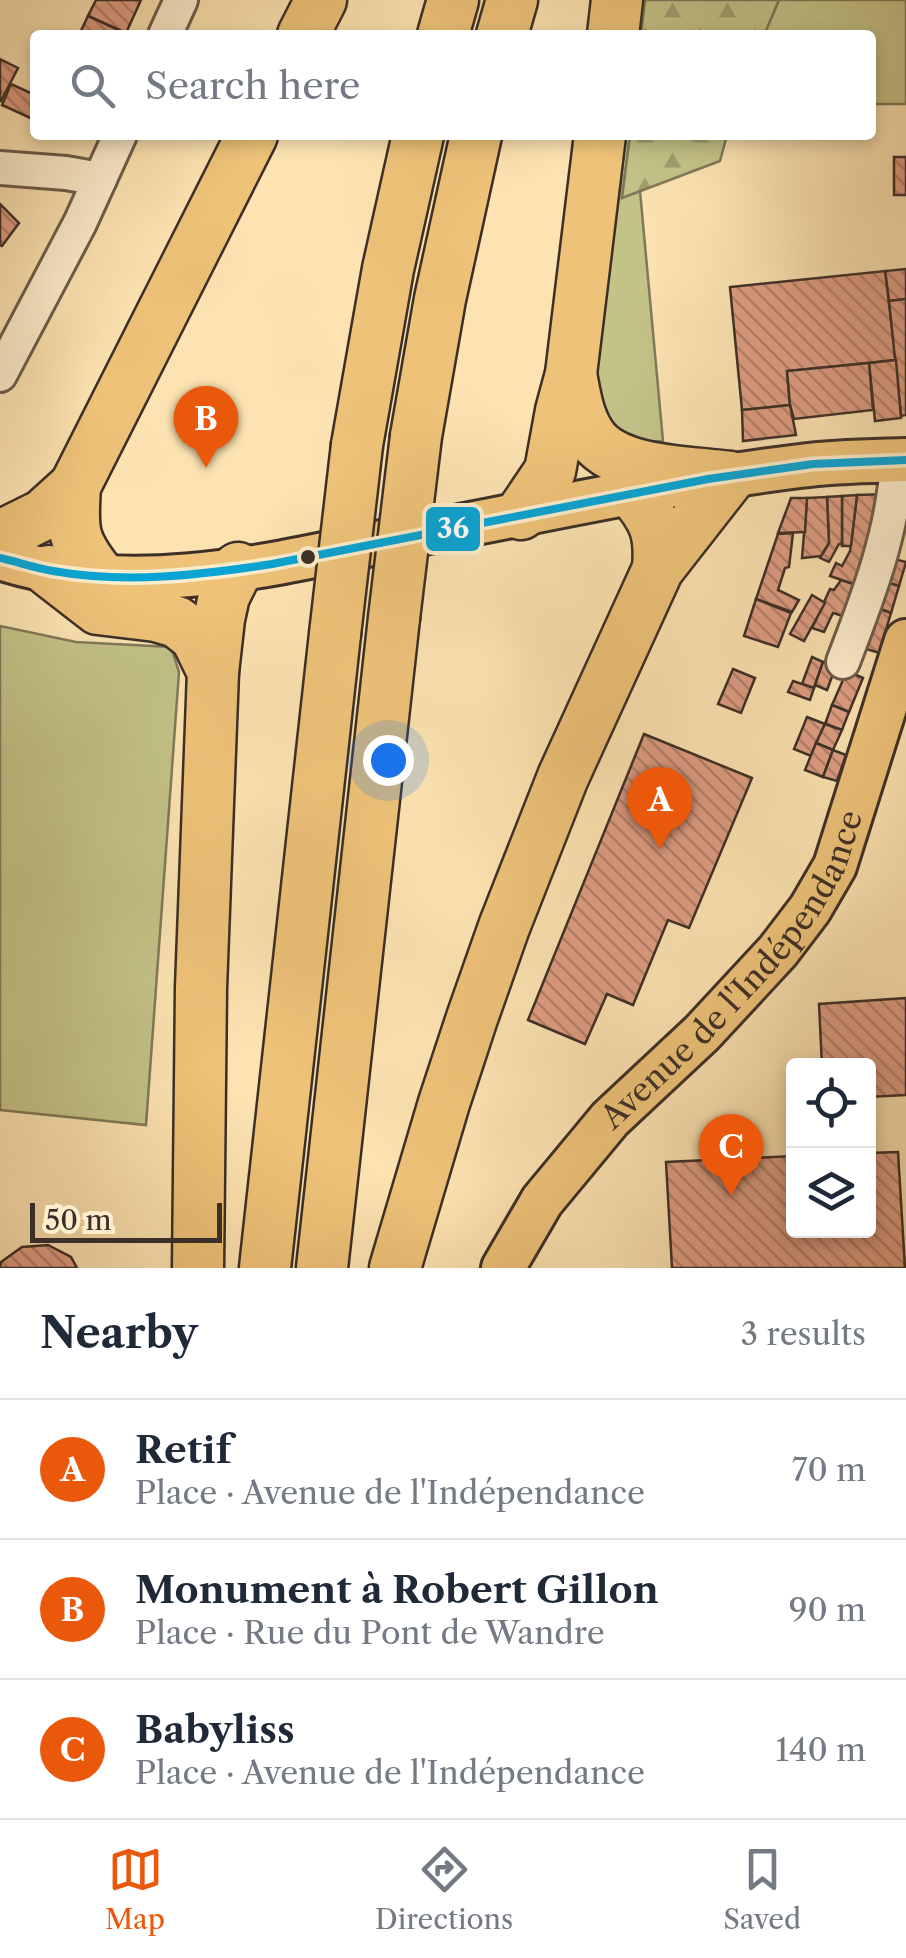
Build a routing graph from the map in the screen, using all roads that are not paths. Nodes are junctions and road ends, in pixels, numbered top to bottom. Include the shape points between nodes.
1 (182, 0) edge
2 (321, 0) edge
3 (453, 0) edge
4 (512, 0) edge
5 (617, 0) edge
6 (168, 30) edge
7 (306, 30) edge
8 (445, 30) edge
9 (503, 30) edge
10 (614, 30) edge
11 (118, 140) edge
12 (249, 140) edge
13 (417, 140) edge
14 (475, 140) edge
15 (599, 140) edge
16 (0, 168) edge
17 (100, 179) junction
18 (571, 374) junction
19 (0, 375) edge
20 (901, 460) edge
21 (730, 477) junction
22 (75, 486) junction
23 (632, 492) junction
24 (521, 514) junction
25 (0, 536) edge
26 (0, 558) edge
27 (238, 568) junction
28 (658, 569) junction
29 (49, 571) junction
30 (100, 576) junction
31 (906, 641) edge
32 (844, 662) dead end
33 (213, 672) junction
34 (198, 1268) edge
35 (264, 1268) edge
36 (322, 1268) edge
37 (395, 1268) edge
38 (504, 1268) edge

1 - 6 street
2 - 7 highway
3 - 8 highway
4 - 9 highway
5 - 10 highway
11 - 17 street
12 - 22 highway
13 - 35 highway, bridge via 357,444
14 - 36 highway, bridge via 416,436
15 - 18 highway
16 - 17 street
17 - 19 street
18 - 21 highway via 582,420 606,452 635,465
18 - 24 highway via 550,471
20 - 21 main road
20 - 32 street via 882,551
21 - 23 main road
21 - 28 highway
22 - 25 highway via 43,514
22 - 30 highway via 75,536
23 - 24 main road
23 - 28 highway via 655,527
24 - 27 main road
26 - 29 main road
27 - 30 main road
27 - 33 highway via 218,619
28 - 37 highway via 510,911
29 - 30 main road
29 - 33 highway via 98,609 177,622 196,637
31 - 38 main road, Avenue de l'Indépendance via 835,866 810,909 702,1033 610,1119 542,1200
33 - 34 highway via 200,988

